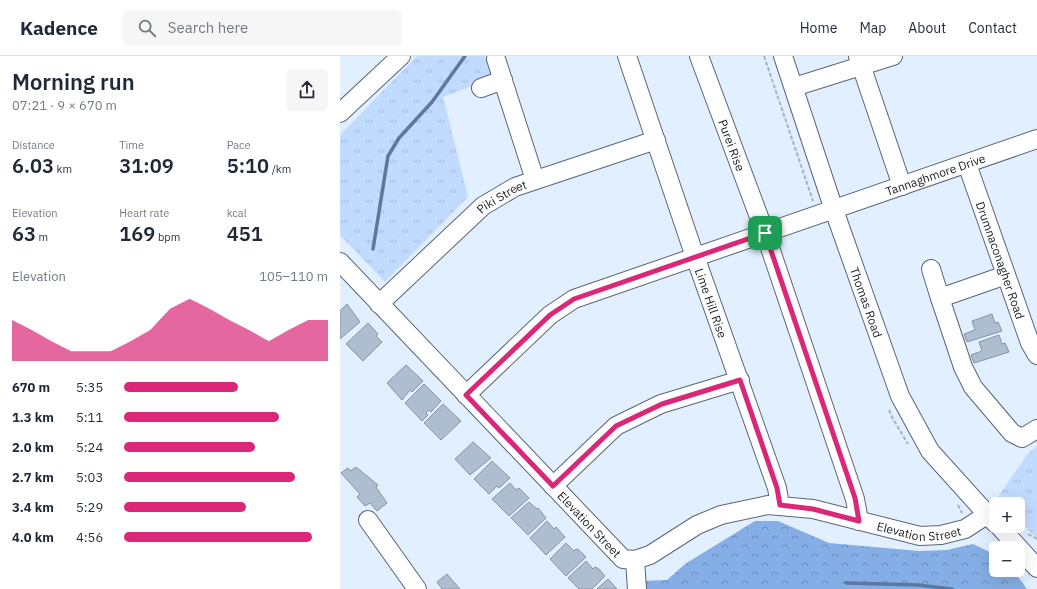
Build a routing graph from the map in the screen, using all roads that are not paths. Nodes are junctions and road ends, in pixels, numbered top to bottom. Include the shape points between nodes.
1 (401, 56) edge
2 (627, 56) edge
3 (699, 56) edge
4 (783, 56) edge
5 (893, 56) edge
6 (496, 59) dead end
7 (860, 61) edge
8 (503, 80) junction
9 (794, 87) junction
10 (481, 88) dead end
11 (340, 113) edge
12 (1037, 139) edge
13 (656, 140) junction
14 (967, 164) junction
15 (535, 180) junction
16 (902, 186) junction
17 (834, 210) junction
18 (765, 233) junction
19 (696, 258) junction
20 (340, 262) edge
21 (931, 269) dead end
22 (1006, 276) junction
23 (940, 298) junction
24 (379, 304) junction
25 (1037, 355) edge
26 (740, 380) junction
27 (466, 395) junction
28 (1037, 429) edge
29 (553, 486) junction
30 (780, 505) junction
31 (989, 516) edge
32 (368, 520) dead end
33 (859, 521) junction
34 (989, 522) edge
35 (1005, 533) edge
36 (635, 560) junction
37 (1037, 568) edge
38 (417, 589) edge
39 (637, 589) edge

1 - 11 street
2 - 13 street, Lime Hill Rise
3 - 18 street, Purei Rise
4 - 9 street, Thomas Road
5 - 7 street
6 - 8 street
7 - 9 street
7 - 16 street
8 - 10 street
8 - 15 street
9 - 17 street, Thomas Road
12 - 14 street, Tannaghmore Drive
13 - 15 street, Piki Street
13 - 19 street, Lime Hill Rise
14 - 16 street, Tannaghmore Drive
14 - 22 street, Drumnaconagher Road
15 - 24 street, Piki Street via 515,187 483,206
16 - 17 street, Tannaghmore Drive
17 - 18 street, Tannaghmore Drive
17 - 31 street, Thomas Road via 900,396 915,426 930,451
18 - 19 street, Tannaghmore Drive
18 - 33 street, Purei Rise via 855,498
19 - 26 street, Lime Hill Rise
19 - 27 street, Tannaghmore Drive via 574,299 550,315
20 - 24 street, Elevation Street
21 - 23 street
22 - 23 street
22 - 25 street, Drumnaconagher Road via 1030,343
23 - 28 street via 963,367 973,387 1012,433 1022,438
24 - 27 street, Elevation Street
26 - 29 street via 662,404 616,426
26 - 30 street, Lime Hill Rise via 777,488
27 - 29 street, Elevation Street
29 - 36 street, Elevation Street via 623,559
30 - 33 street, Elevation Street via 813,509
30 - 36 street, Elevation Street via 768,505 721,515 697,525 650,555
32 - 38 street
33 - 34 street, Elevation Street via 920,536 941,535
35 - 37 street, Thomas Road
36 - 39 street

